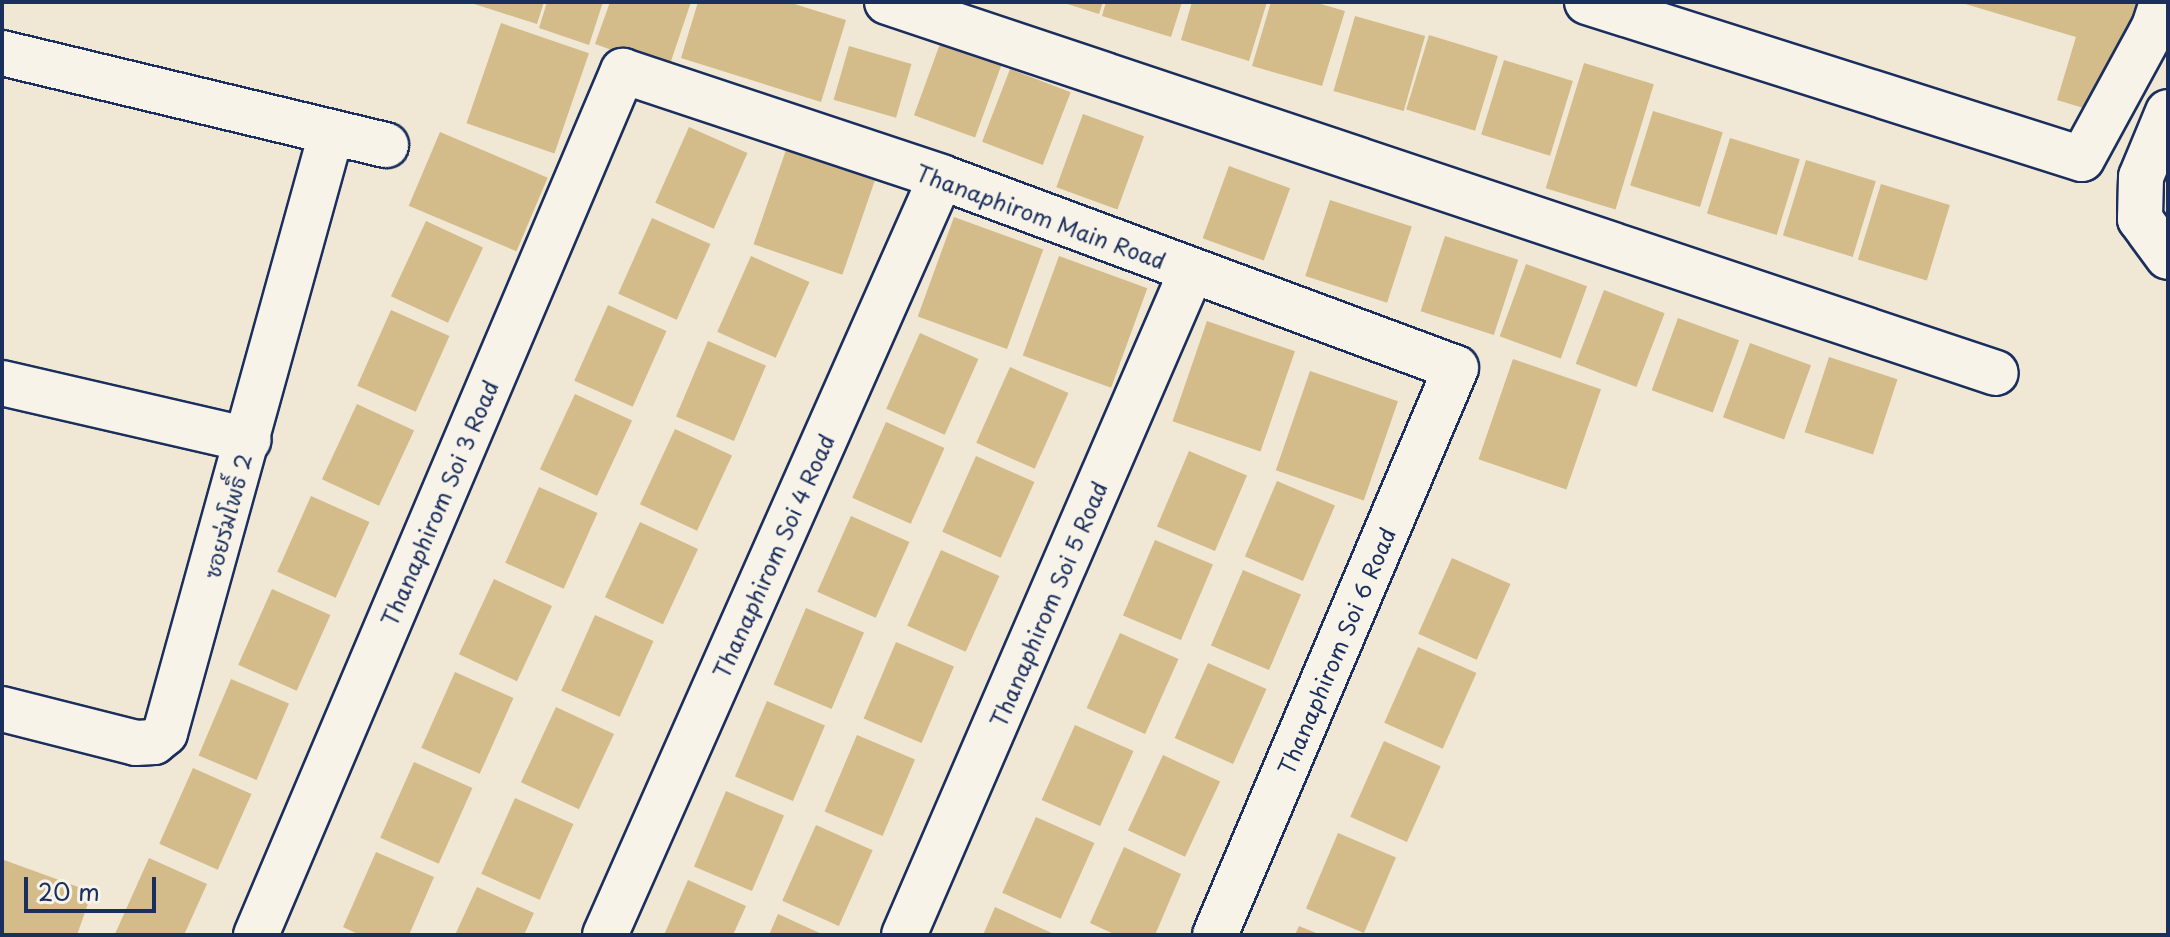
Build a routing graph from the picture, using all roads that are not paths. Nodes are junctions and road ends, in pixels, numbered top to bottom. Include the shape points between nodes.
1 (887, 2) edge
2 (1587, 2) edge
3 (2162, 2) edge
4 (2, 53) edge
5 (623, 71) joint
6 (2168, 112) edge
7 (331, 134) junction
8 (386, 145) dead end
9 (941, 177) junction
10 (2168, 257) edge
11 (1191, 272) junction
12 (1456, 368) joint
13 (1996, 373) dead end
14 (2, 383) edge
15 (248, 440) junction
16 (2, 709) edge
17 (256, 935) edge
18 (605, 935) edge
19 (904, 935) edge
20 (1215, 935) edge

1 - 13 street
2 - 3 street via 2082,159 2154,27
4 - 7 street
5 - 9 street, Thanaphirom Main Road
5 - 17 street, Thanaphirom Soi 3 Road
6 - 10 street via 2141,177 2140,219
7 - 8 street
7 - 15 street, ซอยร่มโพธิ์ 2
9 - 11 street, Thanaphirom Main Road
9 - 18 street, Thanaphirom Soi 4 Road
11 - 12 street, Thanaphirom Main Road
11 - 19 street, Thanaphirom Soi 5 Road
12 - 20 street, Thanaphirom Soi 6 Road
14 - 15 street
15 - 16 street, ซอยร่มโพธิ์ 2 via 165,733 154,742 136,743

